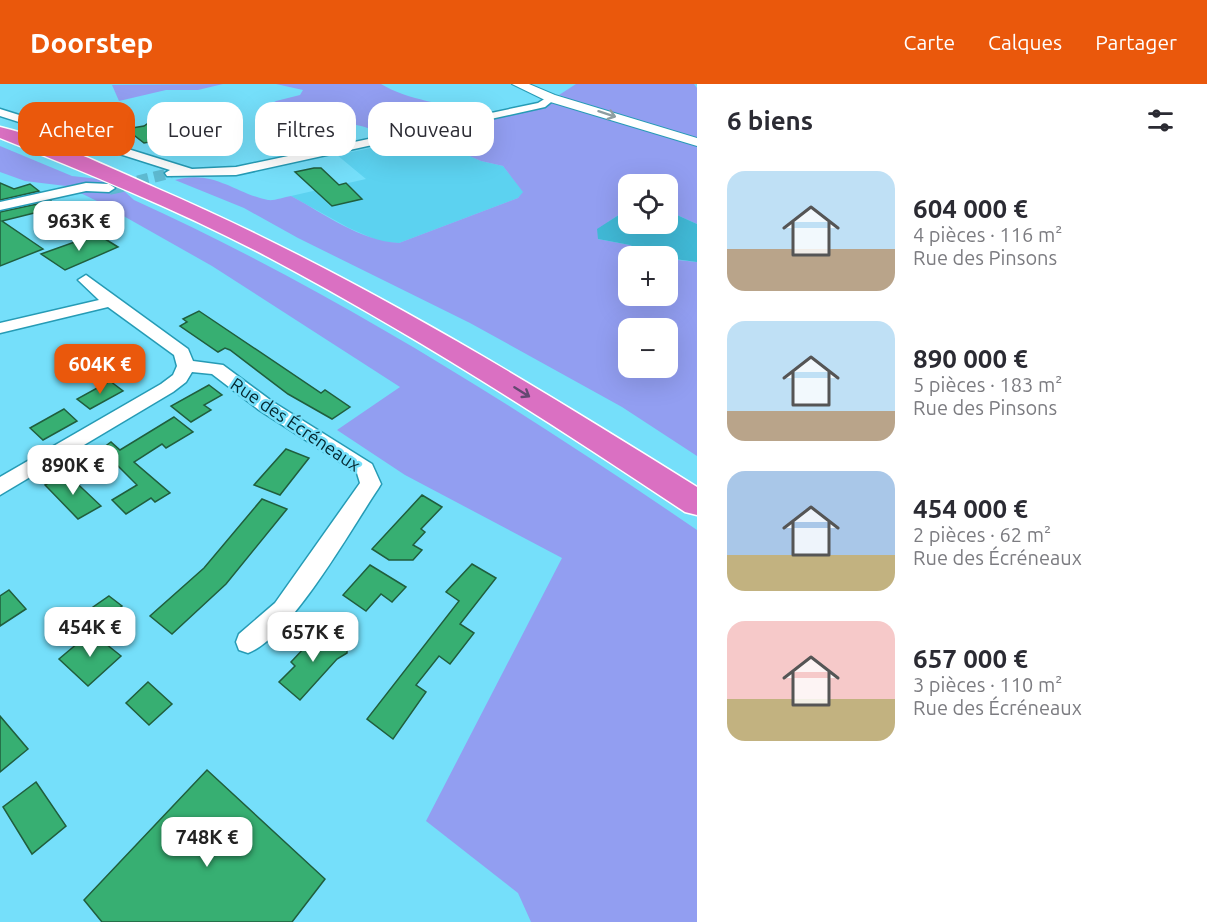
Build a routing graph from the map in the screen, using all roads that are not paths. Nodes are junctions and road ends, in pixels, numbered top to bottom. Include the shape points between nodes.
1 (518, 84) edge
2 (551, 99) junction
3 (0, 112) edge
4 (0, 123) edge
5 (0, 132) edge
6 (697, 142) edge
7 (187, 171) junction
8 (171, 173) tunnel mouth
9 (109, 188) tunnel mouth
10 (0, 206) edge
11 (86, 280) dead end
12 (111, 302) junction
13 (0, 328) edge
14 (186, 366) junction
15 (697, 480) edge
16 (0, 487) edge
17 (697, 503) edge
18 (248, 642) dead end

1 - 2 street
2 -> 6 street
2 - 7 street via 541,105 236,171
3 - 7 street
4 - 15 highway via 172,190 340,271 523,373
5 -> 17 highway via 141,189 308,270 505,381
7 - 8 street
9 - 10 street via 86,186
11 - 12 street
12 - 13 street
12 - 14 street via 182,353
14 - 16 street via 180,378 167,388
14 - 18 street, Rue des Écréneaux via 217,369 266,406 365,469 371,484 283,610

